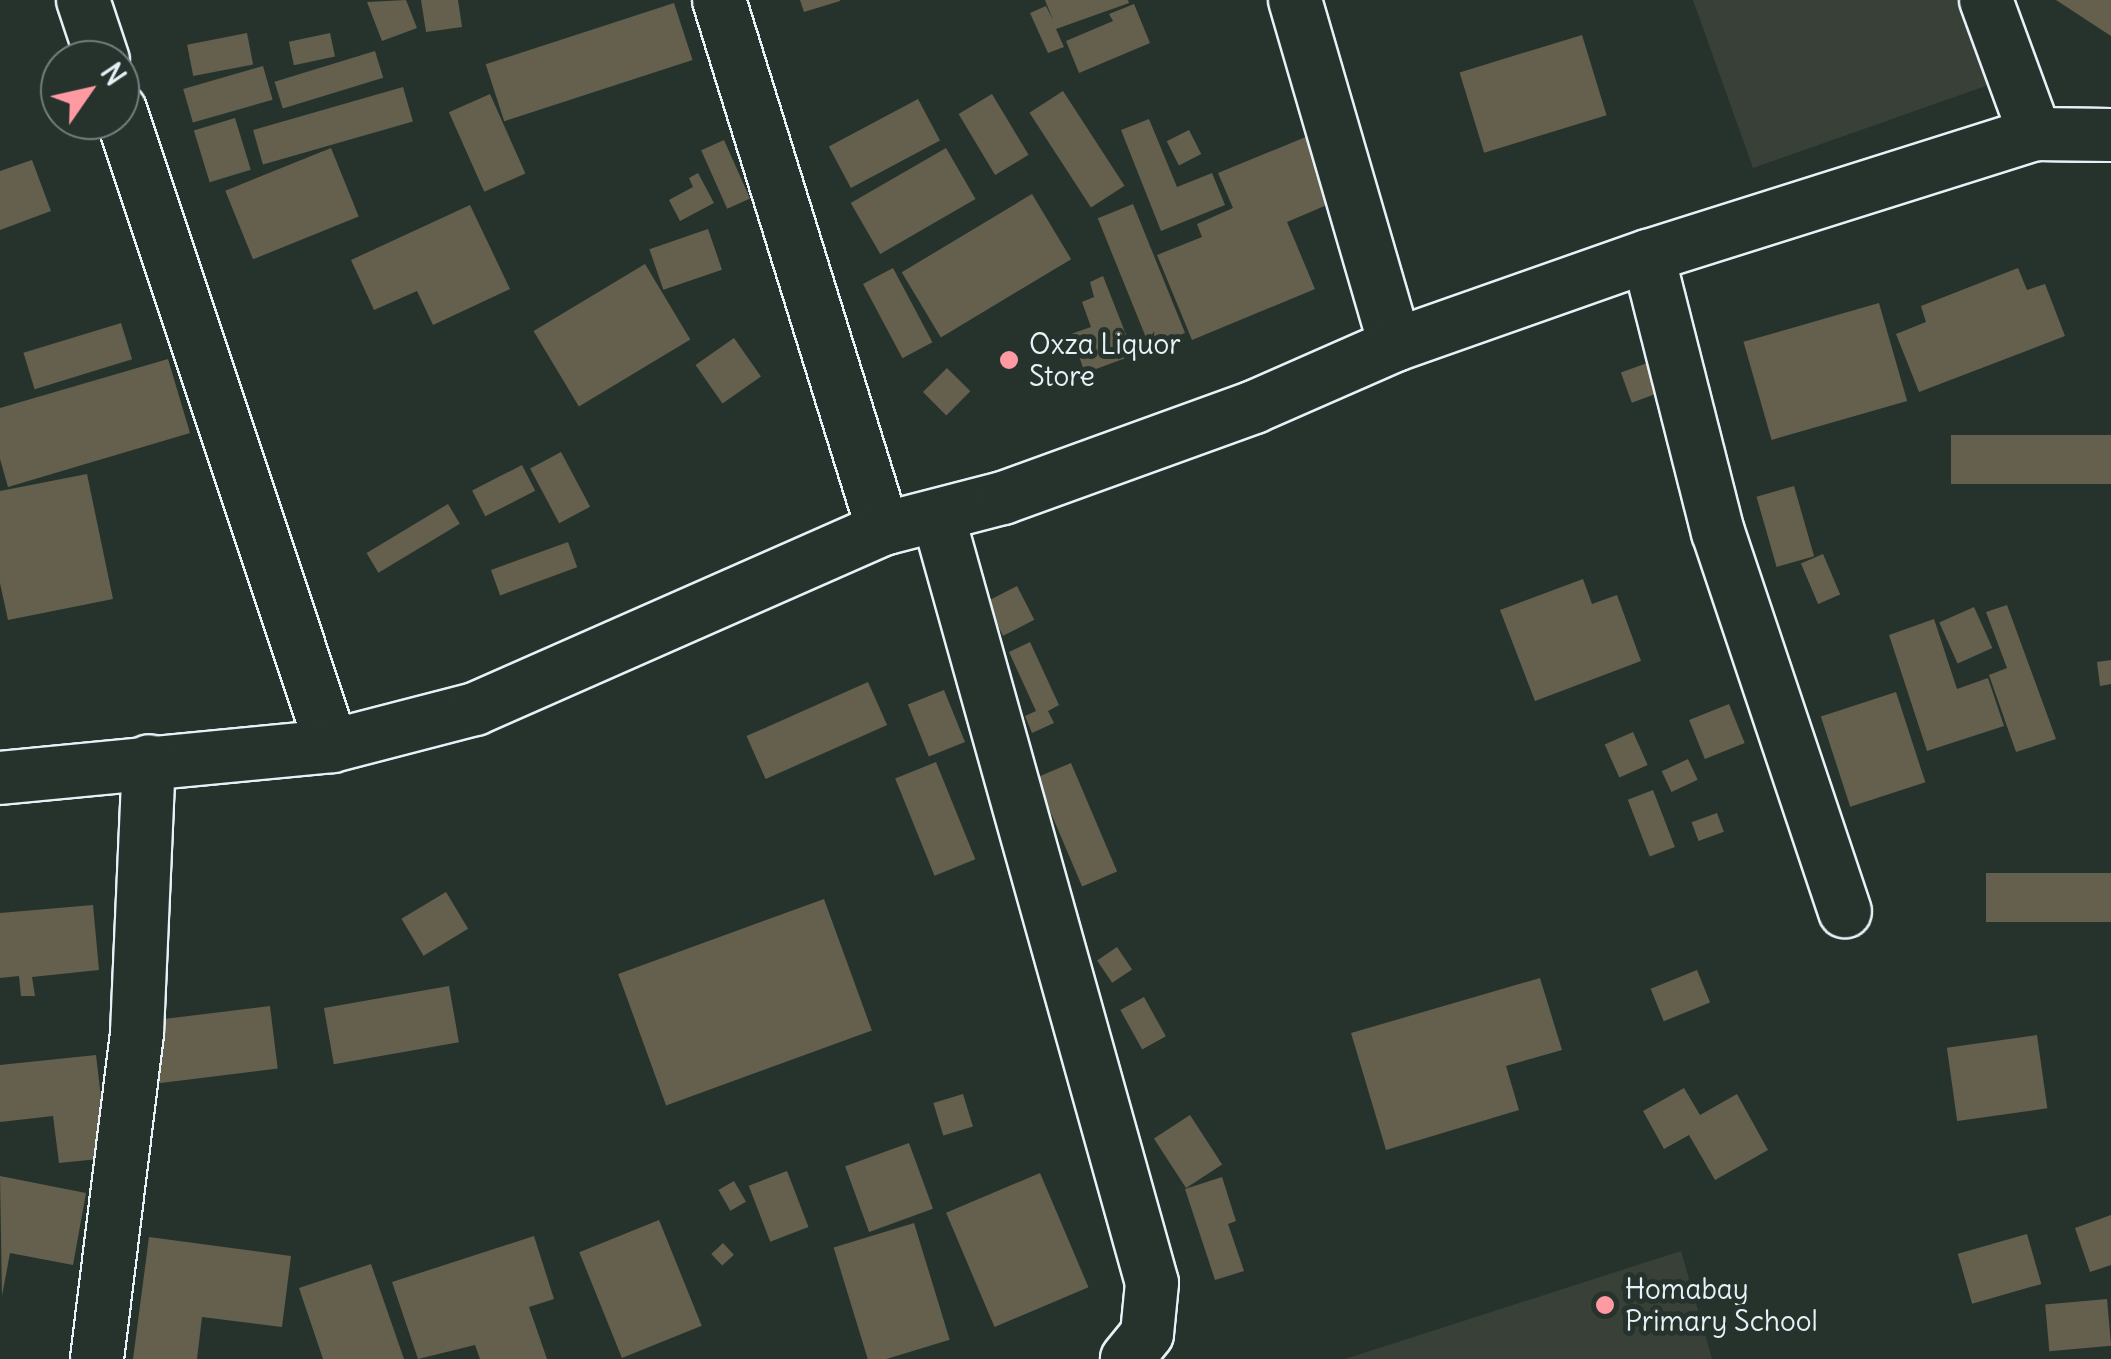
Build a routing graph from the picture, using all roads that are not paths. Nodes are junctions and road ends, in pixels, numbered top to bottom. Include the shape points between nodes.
1 (82, 0) edge
2 (718, 0) edge
3 (1295, 0) edge
4 (1986, 0) edge
5 (96, 40) edge
6 (2035, 134) junction
7 (2111, 135) edge
8 (130, 140) edge
9 (1648, 256) junction
10 (1395, 345) junction
11 (938, 516) junction
12 (882, 529) junction
13 (332, 746) junction
14 (149, 762) junction
15 (0, 778) edge
16 (1845, 911) dead end
17 (97, 1359) edge
18 (1128, 1359) edge

1 - 5 street
2 - 12 street
3 - 10 street
4 - 6 street
6 - 7 street
6 - 9 street
8 - 13 street
9 - 10 street
9 - 16 street via 1718,532
10 - 11 street via 1254,407
11 - 12 street
11 - 18 street via 1152,1283 1147,1334
12 - 13 street via 476,709
13 - 14 street
14 - 15 street
14 - 17 street via 137,1033

